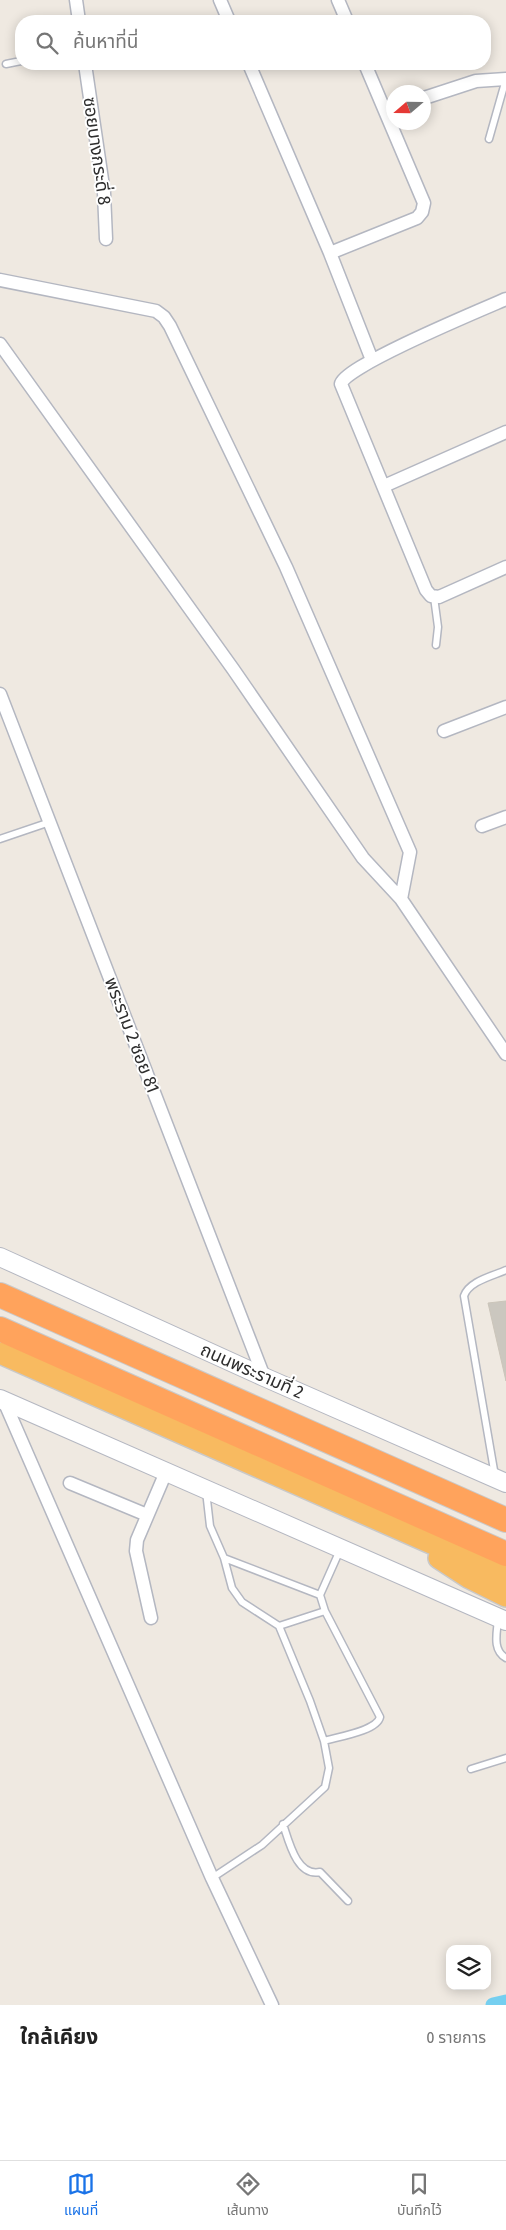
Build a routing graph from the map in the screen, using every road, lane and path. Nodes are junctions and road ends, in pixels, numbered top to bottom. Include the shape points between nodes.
1 (220, 0) edge
2 (338, 0) edge
3 (79, 1) edge
4 (79, 15) edge
5 (227, 15) edge
6 (344, 15) edge
7 (15, 62) edge
8 (6, 64) dead end
9 (86, 70) edge
10 (252, 70) edge
11 (368, 70) edge
12 (506, 79) edge
13 (431, 96) edge
14 (489, 138) dead end
15 (106, 239) dead end
16 (330, 253) junction
17 (0, 280) edge
18 (506, 299) edge
19 (0, 344) edge
20 (372, 360) junction
21 (506, 432) edge
22 (384, 486) junction
23 (506, 567) edge
24 (434, 597) junction
25 (436, 645) dead end
26 (0, 694) edge
27 (506, 707) edge
28 (444, 731) dead end
29 (506, 817) edge
30 (50, 822) junction
31 (482, 826) dead end
32 (0, 839) edge
33 (401, 899) junction
34 (506, 1054) edge
35 (0, 1257) edge
36 (506, 1270) edge
37 (0, 1296) edge
38 (0, 1329) edge
39 (0, 1353) edge
40 (264, 1377) junction
41 (2, 1400) edge
42 (166, 1472) junction
43 (500, 1480) edge
44 (70, 1483) dead end
45 (206, 1490) junction
46 (147, 1515) junction
47 (506, 1521) edge
48 (390, 1525) junction
49 (340, 1549) junction
50 (506, 1554) edge
51 (224, 1558) junction
52 (506, 1576) edge
53 (320, 1595) junction
54 (506, 1596) edge
55 (325, 1611) junction
56 (151, 1618) dead end
57 (502, 1619) edge
58 (279, 1626) junction
59 (506, 1658) edge
60 (324, 1741) junction
61 (506, 1758) edge
62 (471, 1769) dead end
63 (283, 1824) junction
64 (212, 1878) junction
65 (348, 1901) dead end
66 (272, 2005) edge

1 - 5 street
2 - 6 street
3 - 4 street
7 - 8 lane
9 - 15 street, ซอยบางกระดี่ 8 via 104,193
10 - 16 street
11 - 16 street via 424,203 423,208 417,218
12 - 13 street via 476,81
12 - 14 lane
16 - 20 street
17 - 33 street via 156,311 164,316 286,567 410,852
18 - 20 street
19 - 33 street via 363,858
20 - 22 street via 345,376 342,384
21 - 22 street
22 - 24 street via 426,590
23 - 24 street
24 - 25 lane via 438,627
26 - 30 street, พระราม 2 ซอย 81
27 - 28 street
29 - 31 street
30 - 32 lane
30 - 40 street, พระราม 2 ซอย 81
33 - 34 street
35 - 40 main road, ถนนพระรามที่ 2
36 - 43 lane via 473,1284 464,1296
37 - 47 highway
38 - 50 highway
39 - 48 highway
40 - 43 main road, ถนนพระรามที่ 2
41 - 42 main road
41 - 64 street
42 - 45 main road
42 - 46 street
44 - 46 street
45 - 49 main road
45 - 51 lane via 210,1526
46 - 56 street via 136,1551
48 - 52 highway
48 - 54 highway via 468,1577
49 - 53 lane
49 - 57 main road
51 - 53 lane
51 - 58 lane via 236,1595 255,1612
53 - 55 lane
55 - 58 lane
55 - 60 lane via 380,1717 370,1728
57 - 59 lane via 496,1646 500,1655
58 - 60 lane
60 - 63 lane via 329,1768 325,1787
61 - 62 lane
63 - 64 lane via 262,1845
63 - 65 lane via 291,1848 305,1871 310,1874 320,1872
64 - 66 street

